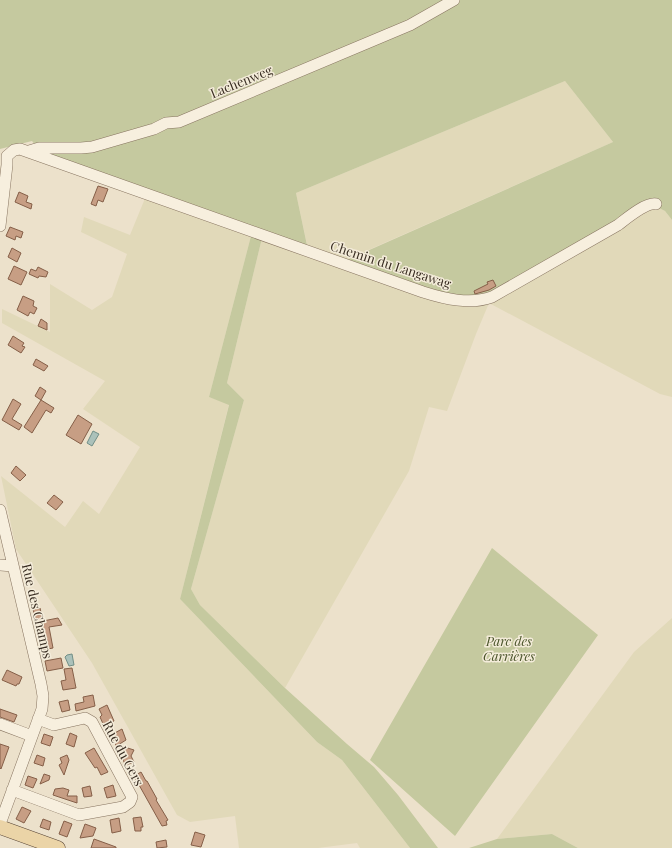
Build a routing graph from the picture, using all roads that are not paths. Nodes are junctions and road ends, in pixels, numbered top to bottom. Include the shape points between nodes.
1 (454, 0) edge
2 (29, 151) junction
3 (2, 153) edge
4 (656, 204) dead end
5 (0, 226) edge
6 (0, 510) edge
7 (0, 565) edge
8 (13, 566) junction
9 (38, 719) junction
10 (0, 724) edge
11 (32, 736) junction
12 (12, 790) junction
13 (0, 824) edge
14 (0, 827) edge
15 (58, 848) edge

1 - 2 street, Lachenweg via 410,25 179,122 166,123 154,129 92,147 39,148
2 - 3 street, Lachenweg via 20,148
2 - 4 street, Chemin du Langawag via 423,292 470,301 492,297 652,203
3 - 5 street via 7,165
6 - 8 street, Rue des Champs
7 - 8 street
8 - 9 street, Rue des Champs via 41,684 42,703
9 - 11 street, Rue des Champs
9 - 12 street, Rue du Gers via 54,725 85,718 92,722 132,797 123,807 79,815
10 - 11 street
11 - 12 street, Rue des Champs
12 - 13 street, Rue des Champs
14 - 15 main road

